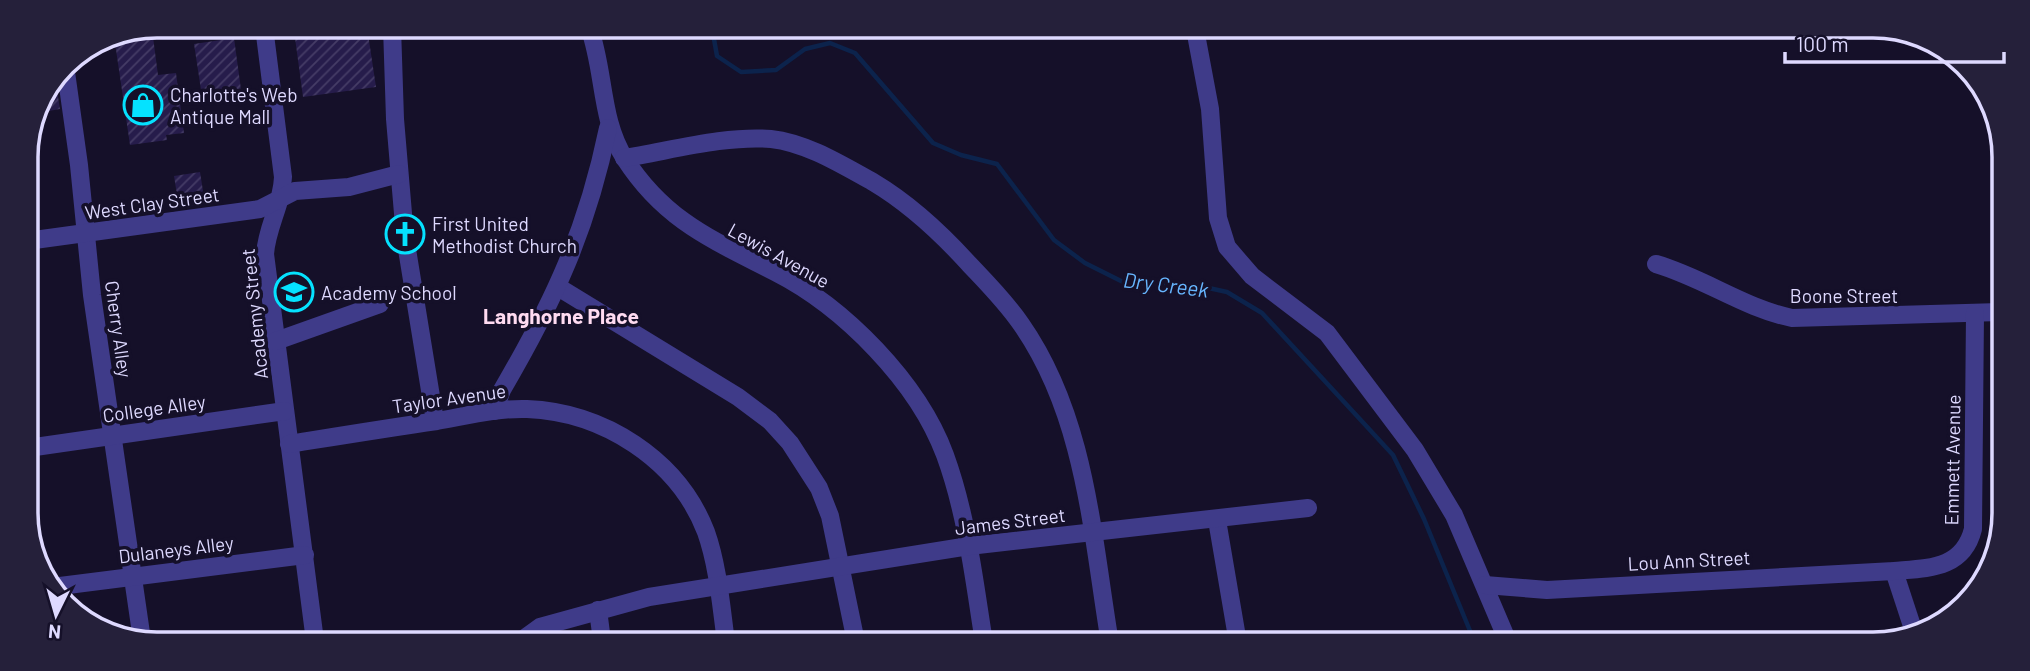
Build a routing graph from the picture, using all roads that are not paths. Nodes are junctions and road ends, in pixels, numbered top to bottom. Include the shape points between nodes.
1 (266, 39) edge
2 (392, 39) edge
3 (592, 39) edge
4 (1197, 39) edge
5 (67, 81) edge
6 (608, 128) junction
7 (624, 158) junction
8 (400, 174) junction
9 (281, 200) junction
10 (86, 233) junction
11 (39, 239) edge
12 (1656, 264) dead end
13 (558, 287) junction
14 (380, 304) dead end
15 (1992, 312) edge
16 (1975, 313) junction
17 (276, 341) junction
18 (285, 411) junction
19 (494, 411) junction
20 (435, 421) junction
21 (113, 435) junction
22 (289, 443) junction
23 (38, 446) edge
24 (1308, 508) dead end
25 (1217, 520) junction
26 (1094, 532) junction
27 (969, 547) junction
28 (305, 555) junction
29 (842, 566) junction
30 (1894, 571) junction
31 (134, 575) junction
32 (91, 581) edge
33 (1486, 585) junction
34 (718, 586) junction
35 (598, 610) junction
36 (1912, 625) edge
37 (141, 631) edge
38 (314, 632) edge
39 (533, 632) edge
40 (601, 632) edge
41 (725, 632) edge
42 (854, 632) edge
43 (982, 632) edge
44 (1108, 632) edge
45 (1236, 632) edge
46 (1504, 632) edge

1 - 9 street, Academy Street via 283,177
2 - 8 street
3 - 6 street, Lewis Avenue via 603,76
4 - 33 street via 1210,109 1217,218 1227,247 1252,276 1326,332 1430,473
5 - 10 street, Cherry Alley
6 - 7 street, Lewis Avenue
6 - 13 street via 586,217
7 - 26 street via 768,139 806,148 897,196 1008,305 1034,345 1071,433
7 - 27 street, Lewis Avenue via 675,216 723,248 806,290 861,334 920,406 944,453
8 - 9 street, West Clay Street via 349,187 295,191
8 - 20 street via 405,237
9 - 10 street, West Clay Street via 260,209
9 - 17 street, Academy Street via 271,221 265,254
10 - 11 street, West Clay Street
10 - 21 street, Cherry Alley
12 - 16 street, Boone Street via 1772,314 1793,318
13 - 19 street
13 - 29 street via 770,421 819,488
14 - 17 street
15 - 16 street, Boone Street
16 - 30 street, Emmett Avenue via 1973,529 1954,559 1942,566
17 - 18 street, Academy Street
18 - 21 street, College Alley
18 - 22 street, Academy Street
19 - 20 street, Taylor Avenue
19 - 34 street, Taylor Avenue via 526,409 574,418 627,439 649,454 683,489 696,510
20 - 22 street, Taylor Avenue
21 - 23 street, College Alley
21 - 31 street, Cherry Alley
22 - 28 street, Academy Street
24 - 25 street, James Street
25 - 26 street, James Street
25 - 45 street
26 - 27 street, James Street
26 - 44 street
27 - 29 street, James Street
27 - 43 street, Lewis Avenue
28 - 31 street, Dulaneys Alley
28 - 38 street, Academy Street
29 - 34 street, James Street
29 - 42 street
30 - 33 street, Lou Ann Street via 1547,590
30 - 36 street
31 - 32 street, Dulaneys Alley
31 - 37 street, Cherry Alley
33 - 46 street
34 - 35 street, James Street
34 - 41 street, Taylor Avenue
35 - 39 street, James Street
35 - 40 street

